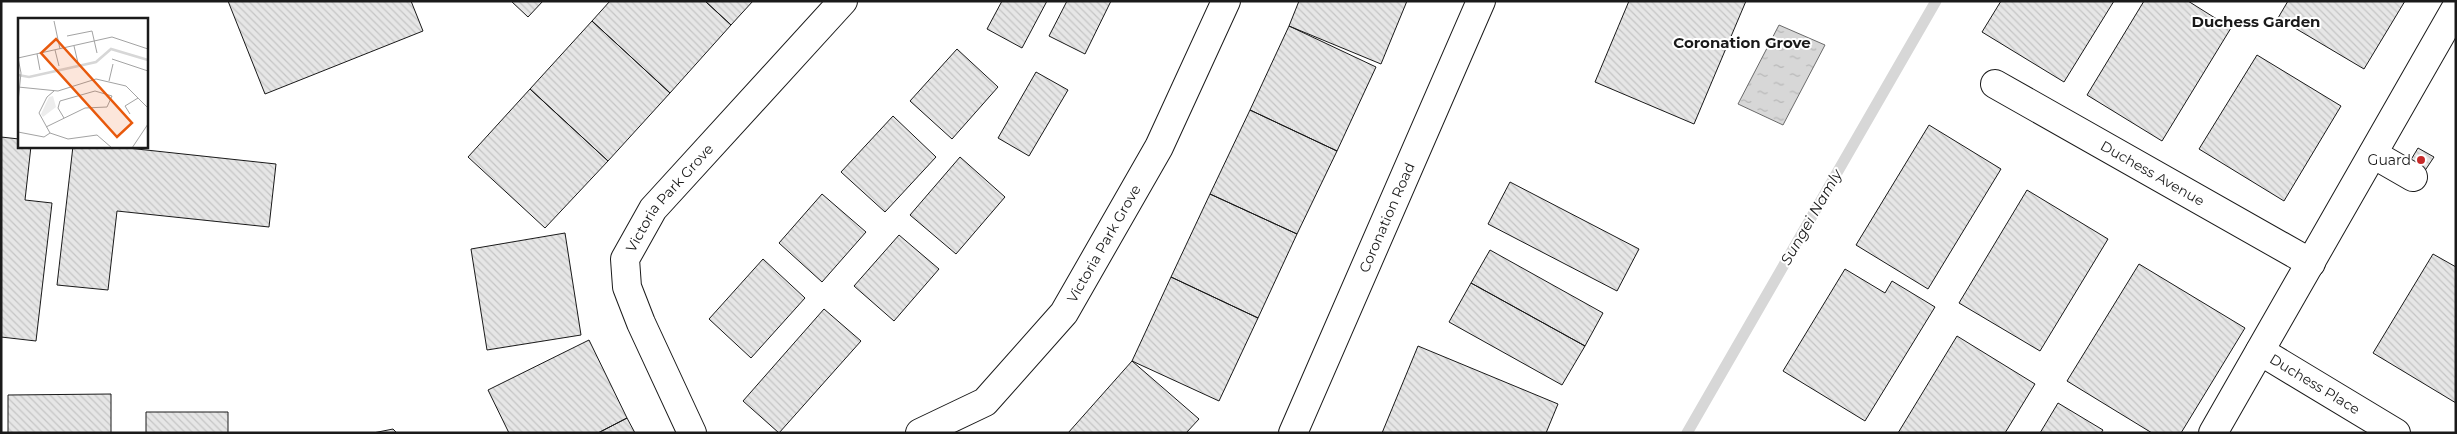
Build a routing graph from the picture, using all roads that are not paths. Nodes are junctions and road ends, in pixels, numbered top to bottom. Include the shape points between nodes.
1 (843, 1) edge
2 (1226, 1) edge
3 (1481, 1) edge
4 (2456, 8) edge
5 (1995, 84) dead end
6 (2373, 154) junction
7 (2413, 177) dead end
8 (2311, 263) junction
9 (2260, 351) junction
10 (692, 433) edge
11 (920, 433) edge
12 (1293, 433) edge
13 (2213, 433) edge
14 (2396, 433) edge

1 - 10 street, Victoria Park Grove via 653,209 625,259 627,287
2 - 11 street, Victoria Park Grove via 1159,147 1064,313 985,402
3 - 12 street, Coronation Road
4 - 6 street
5 - 8 street, Duchess Avenue
6 - 7 street
6 - 8 street
8 - 9 street
9 - 13 street
9 - 14 street, Duchess Place

